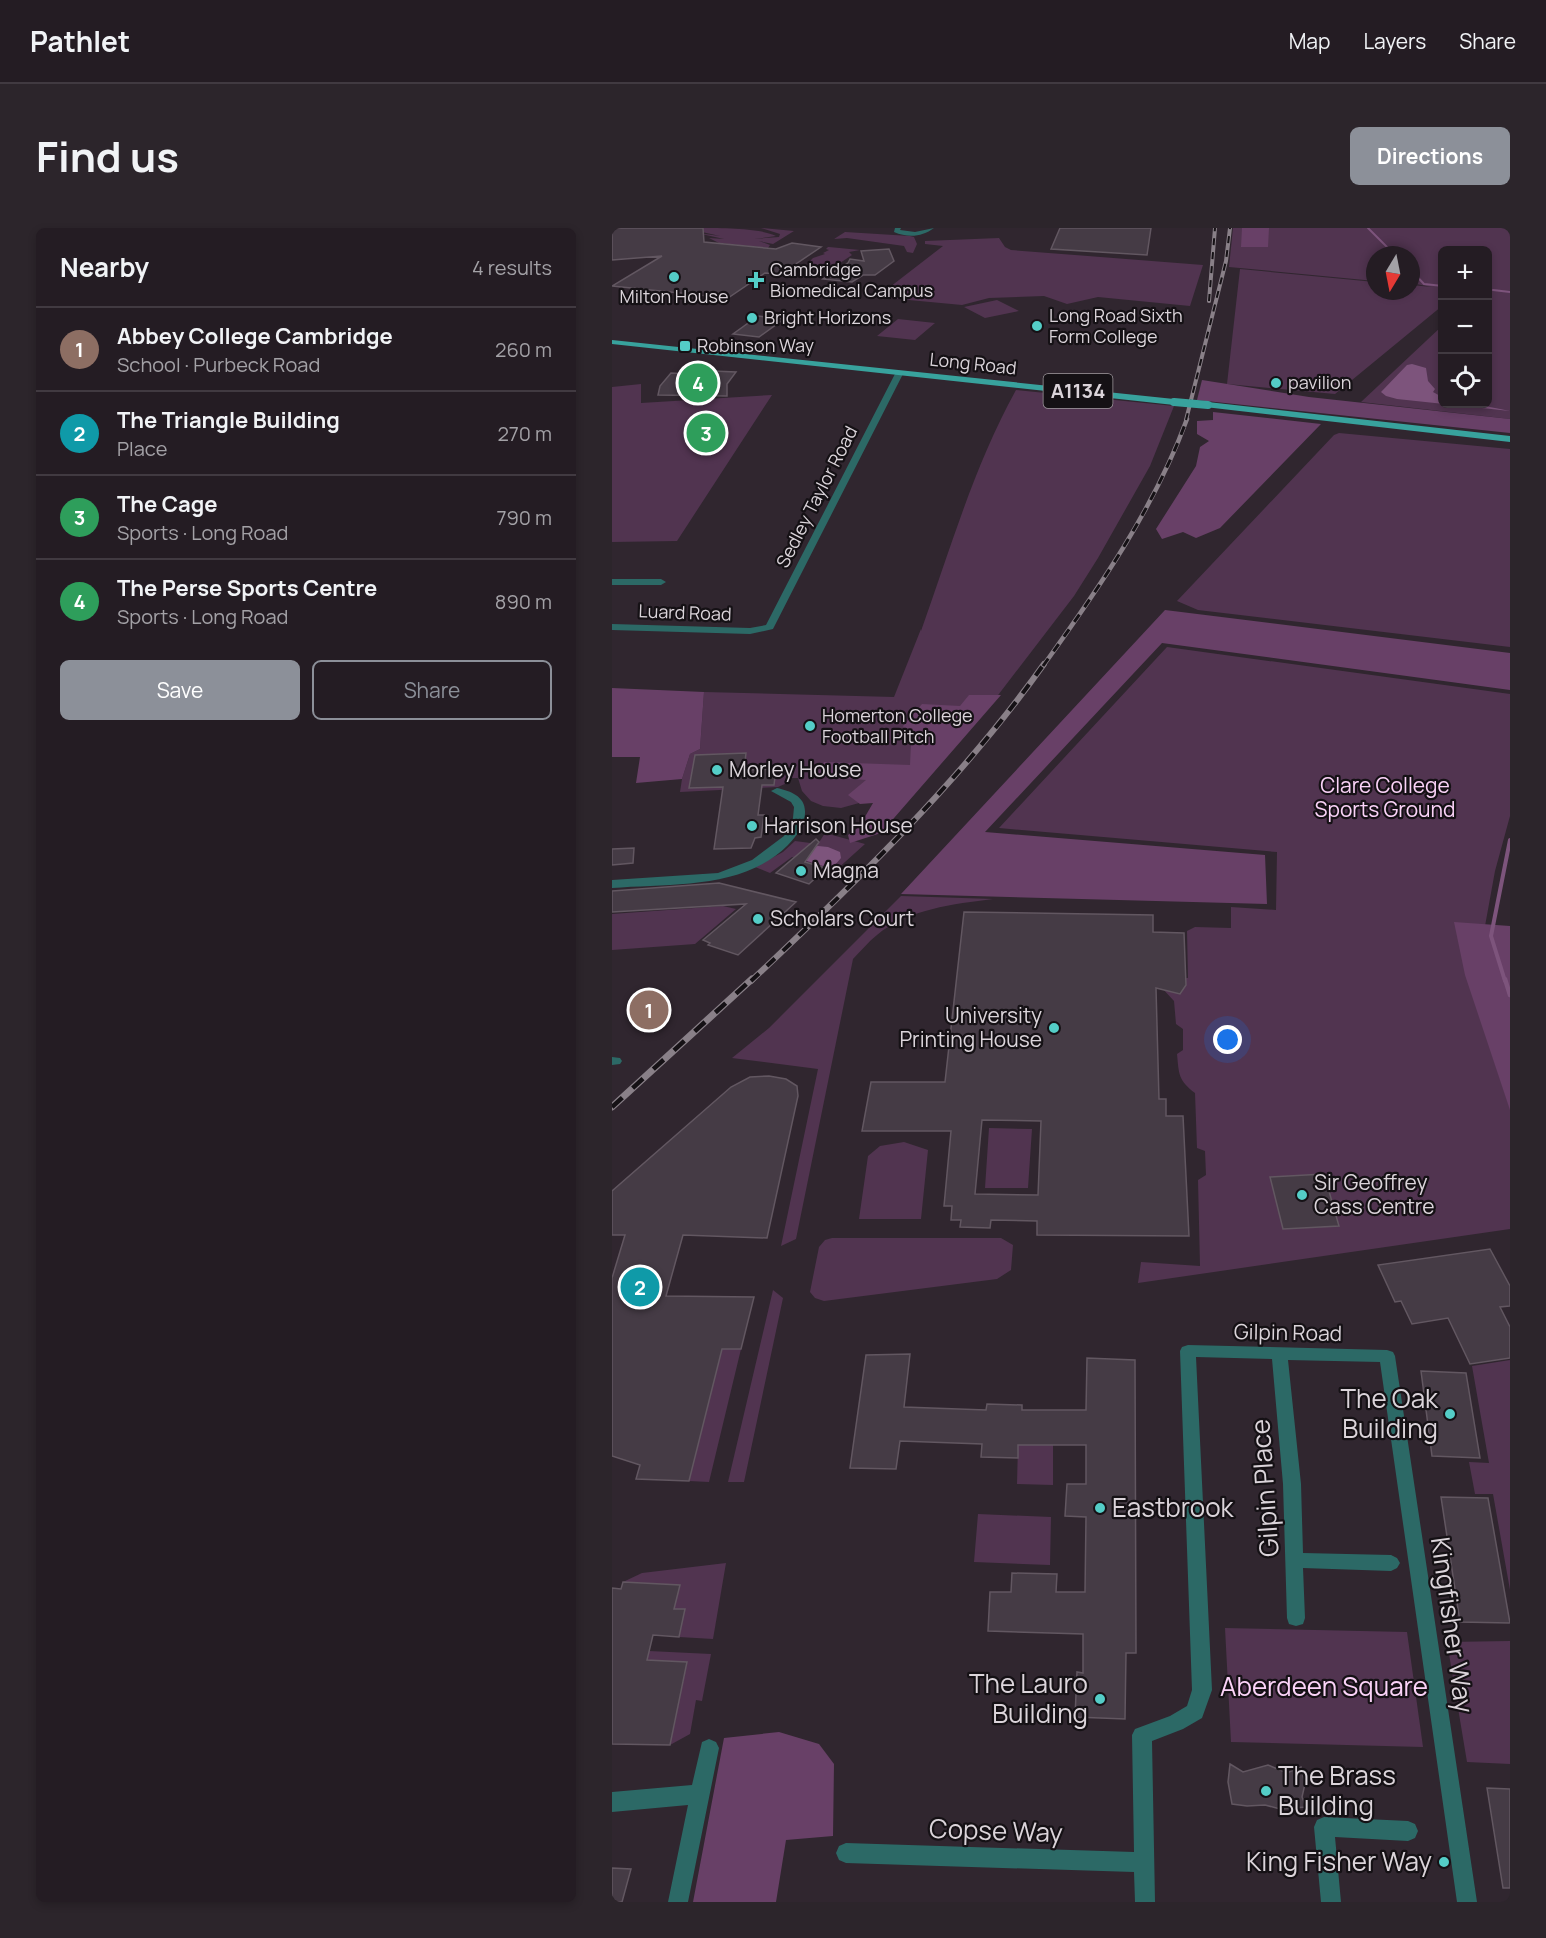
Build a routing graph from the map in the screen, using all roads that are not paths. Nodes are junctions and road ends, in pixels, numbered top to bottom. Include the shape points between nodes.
1 (898, 228) edge
2 (928, 228) edge
3 (612, 342) edge
4 (900, 372) junction
5 (1510, 439) edge
6 (612, 582) edge
7 (661, 582) dead end
8 (612, 627) edge
9 (758, 631) joint
10 (791, 782) dead end
11 (777, 791) dead end
12 (792, 795) junction
13 (612, 884) edge
14 (1280, 1354) junction
15 (1387, 1356) joint
16 (1296, 1560) junction
17 (1391, 1563) dead end
18 (1296, 1618) dead end
19 (709, 1748) dead end
20 (699, 1794) junction
21 (612, 1802) edge
22 (1408, 1831) dead end
23 (846, 1853) dead end
24 (1144, 1862) junction
25 (678, 1902) edge
26 (1145, 1902) edge
27 (1331, 1902) edge
28 (1467, 1902) edge

1 - 2 street via 899,233 910,235
3 - 4 main road, Long Road / A1134
4 - 5 main road, Long Road / A1134, bridge
4 - 9 street, Sedley Taylor Road via 771,625
6 - 7 street
8 - 9 street, Luard Road
10 - 12 street
11 - 12 street
12 - 13 street via 800,810 797,828 785,844 756,862 721,876
14 - 15 street, Gilpin Road
14 - 16 street, Gilpin Place
14 - 24 street, Gilpin Road via 1188,1352 1202,1690 1195,1712 1142,1735
15 - 28 street, Kingfisher Way
16 - 17 street
16 - 18 street, Gilpin Place
19 - 20 street
20 - 21 street
20 - 25 street
22 - 27 street via 1324,1827
23 - 24 street, Copse Way
24 - 26 street

